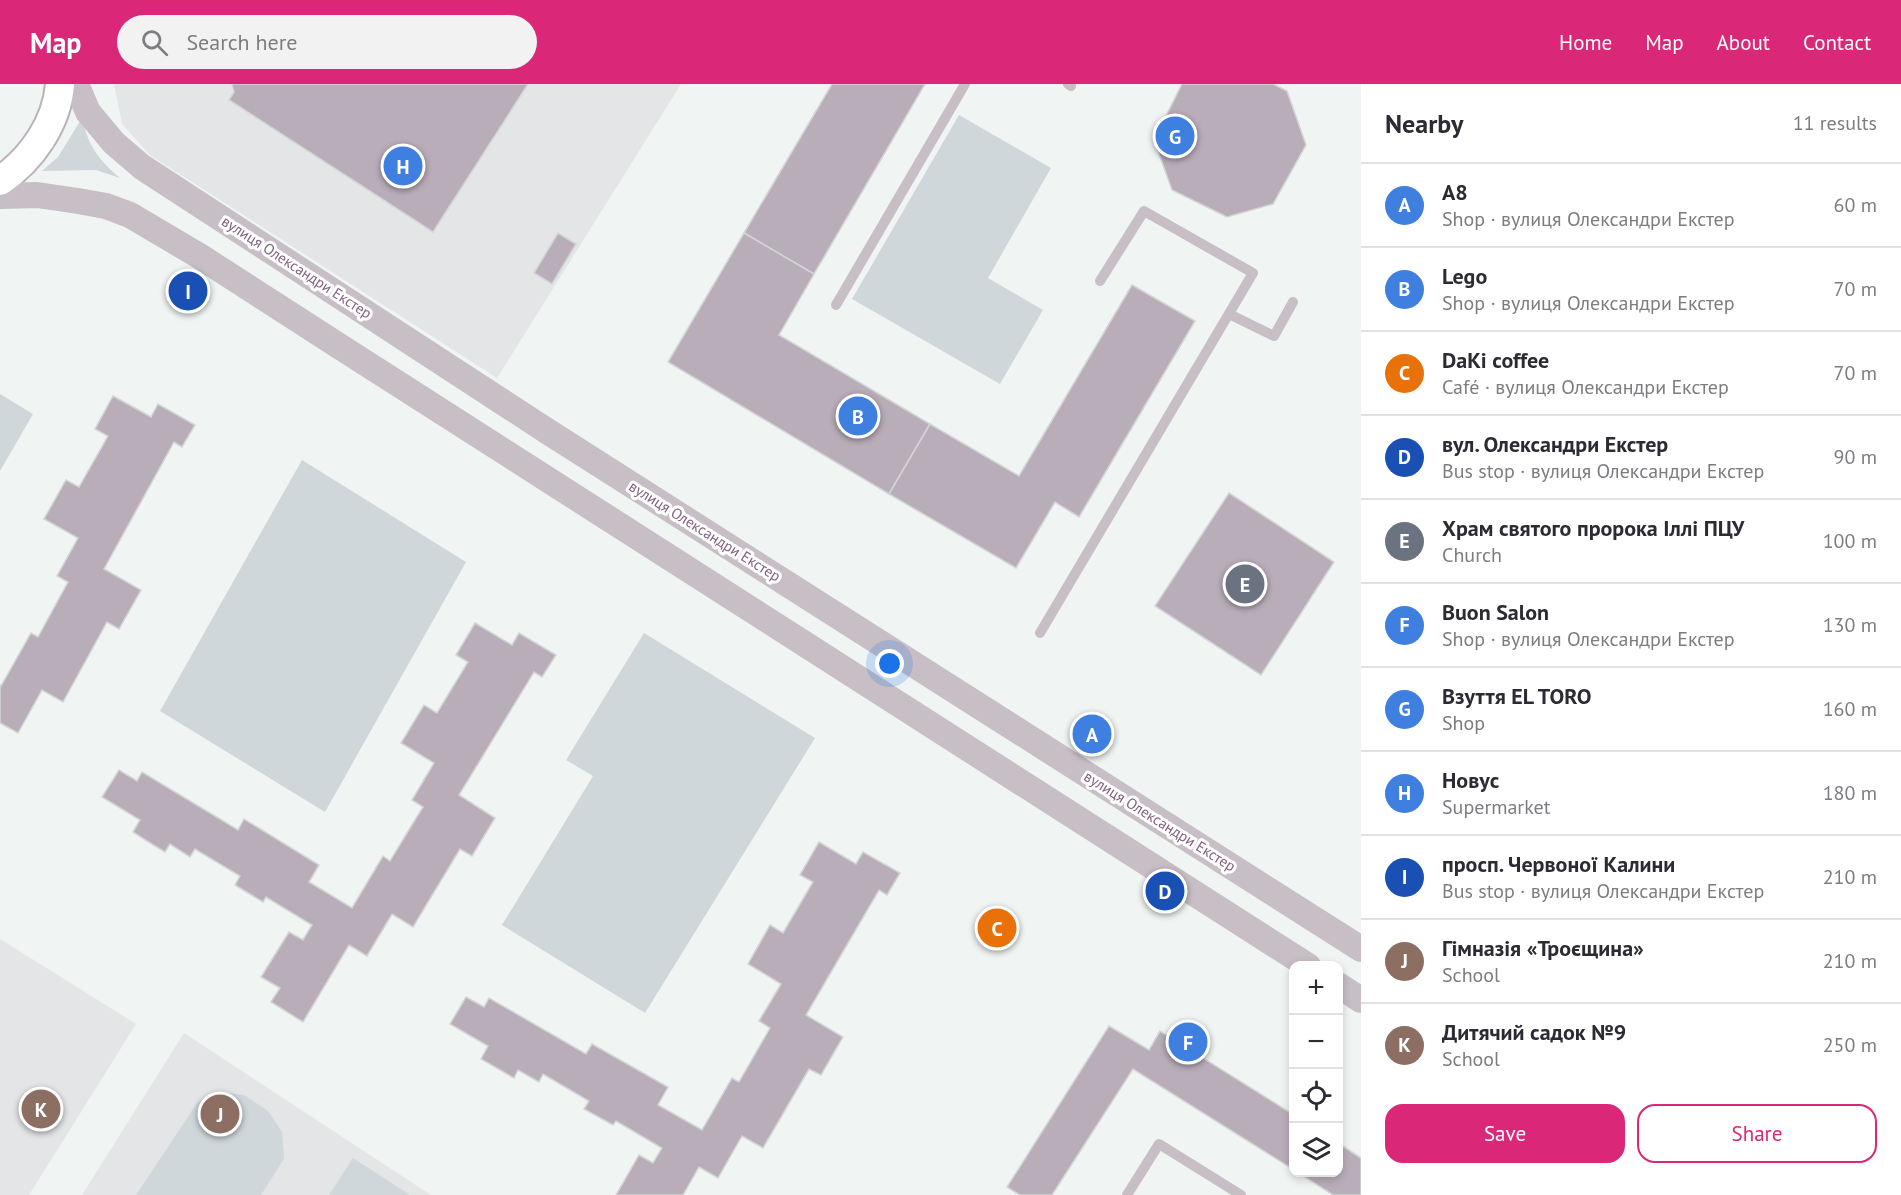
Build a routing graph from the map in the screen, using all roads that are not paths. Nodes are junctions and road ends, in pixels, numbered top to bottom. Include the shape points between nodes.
1 (60, 84) edge
2 (76, 84) edge
3 (964, 84) edge
4 (0, 181) edge
5 (0, 196) edge
6 (1100, 281) dead end
7 (1293, 302) dead end
8 (836, 305) dead end
9 (1229, 314) junction
10 (1040, 633) dead end
11 (1361, 949) edge
12 (1300, 961) edge
13 (1343, 988) edge
14 (1361, 999) edge
15 (1127, 1195) edge
16 (1240, 1195) edge

1 - 4 main road via 53,117 40,141
2 - 11 street, вулиця Олександри Екстер via 88,112 114,143 142,167
3 - 8 lane
5 - 12 street via 37,195 106,206 191,251
6 - 9 lane via 1144,211 1254,273
7 - 9 lane via 1274,336
9 - 10 lane
13 - 14 street
15 - 16 lane via 1159,1144

